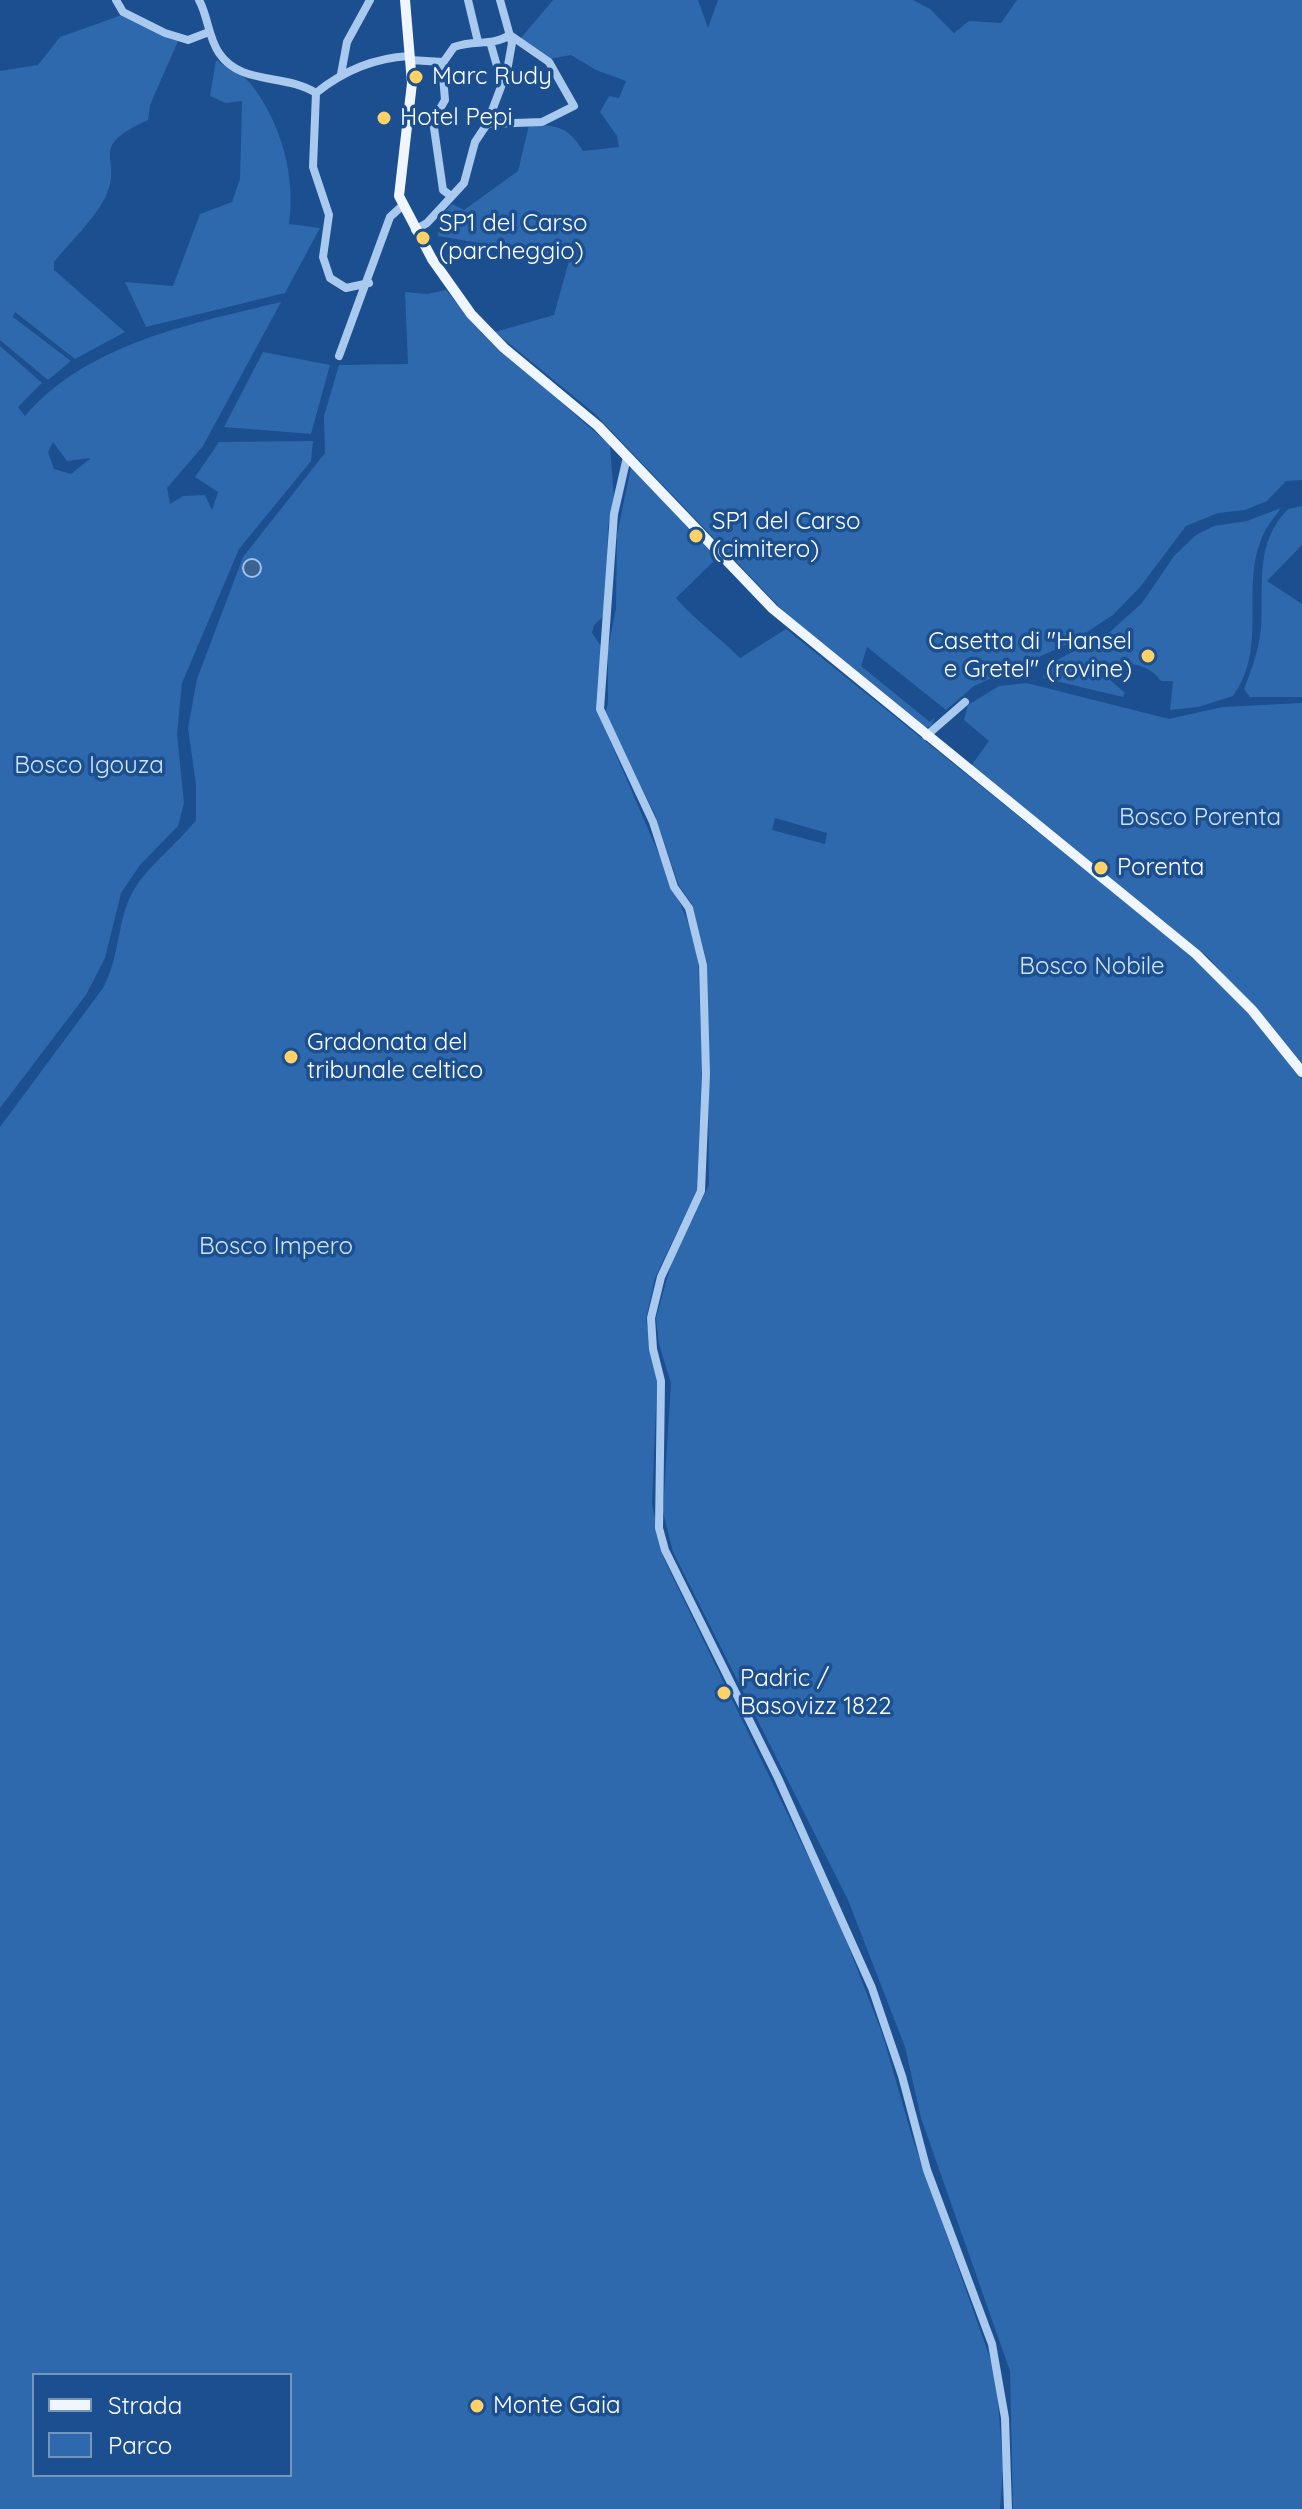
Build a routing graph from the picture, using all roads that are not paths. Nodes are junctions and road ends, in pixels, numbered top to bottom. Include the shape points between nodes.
1 (116, 0) edge
2 (370, 0) edge
3 (405, 0) edge
4 (468, 0) edge
5 (500, 0) edge
6 (202, 2) edge
7 (209, 32) junction
8 (510, 35) junction
9 (478, 42) junction
10 (491, 45) junction
11 (409, 58) junction
12 (443, 62) junction
13 (341, 74) junction
14 (501, 80) junction
15 (316, 93) junction
16 (487, 124) junction
17 (451, 196) junction
18 (402, 206) junction
19 (415, 230) junction
20 (369, 283) junction
21 (339, 356) dead end
22 (627, 457) junction
23 (965, 702) dead end
24 (926, 736) junction
25 (1302, 1072) edge
26 (1008, 2509) edge

1 - 7 street via 123,12 165,33 188,40
2 - 13 street via 347,42
3 - 11 main road
4 - 9 street
5 - 8 street
6 - 7 street
7 - 15 street via 218,52 239,72 298,83
8 - 10 street
8 - 14 street
8 - 16 street via 549,62 574,106 542,122
9 - 10 street
9 - 12 street via 454,47
10 - 14 street
11 - 12 street
11 - 13 street via 389,58
11 - 18 main road via 412,92 398,189
12 - 17 street via 445,100 433,121 443,190
13 - 15 street
14 - 16 street
15 - 20 street via 313,167 329,215 324,265 330,278 346,288
16 - 17 street via 475,142 469,175
17 - 19 street
18 - 19 main road
18 - 20 street via 390,217
19 - 22 main road via 471,314
20 - 21 street
22 - 24 main road via 773,609
22 - 26 street via 614,514 600,709 653,822 674,887 689,908 703,965 701,1191 661,1277 651,1318 661,1381 659,1528 872,1988 927,2170 992,2344 1005,2418
23 - 24 street
24 - 25 main road via 1181,939 1252,1010

